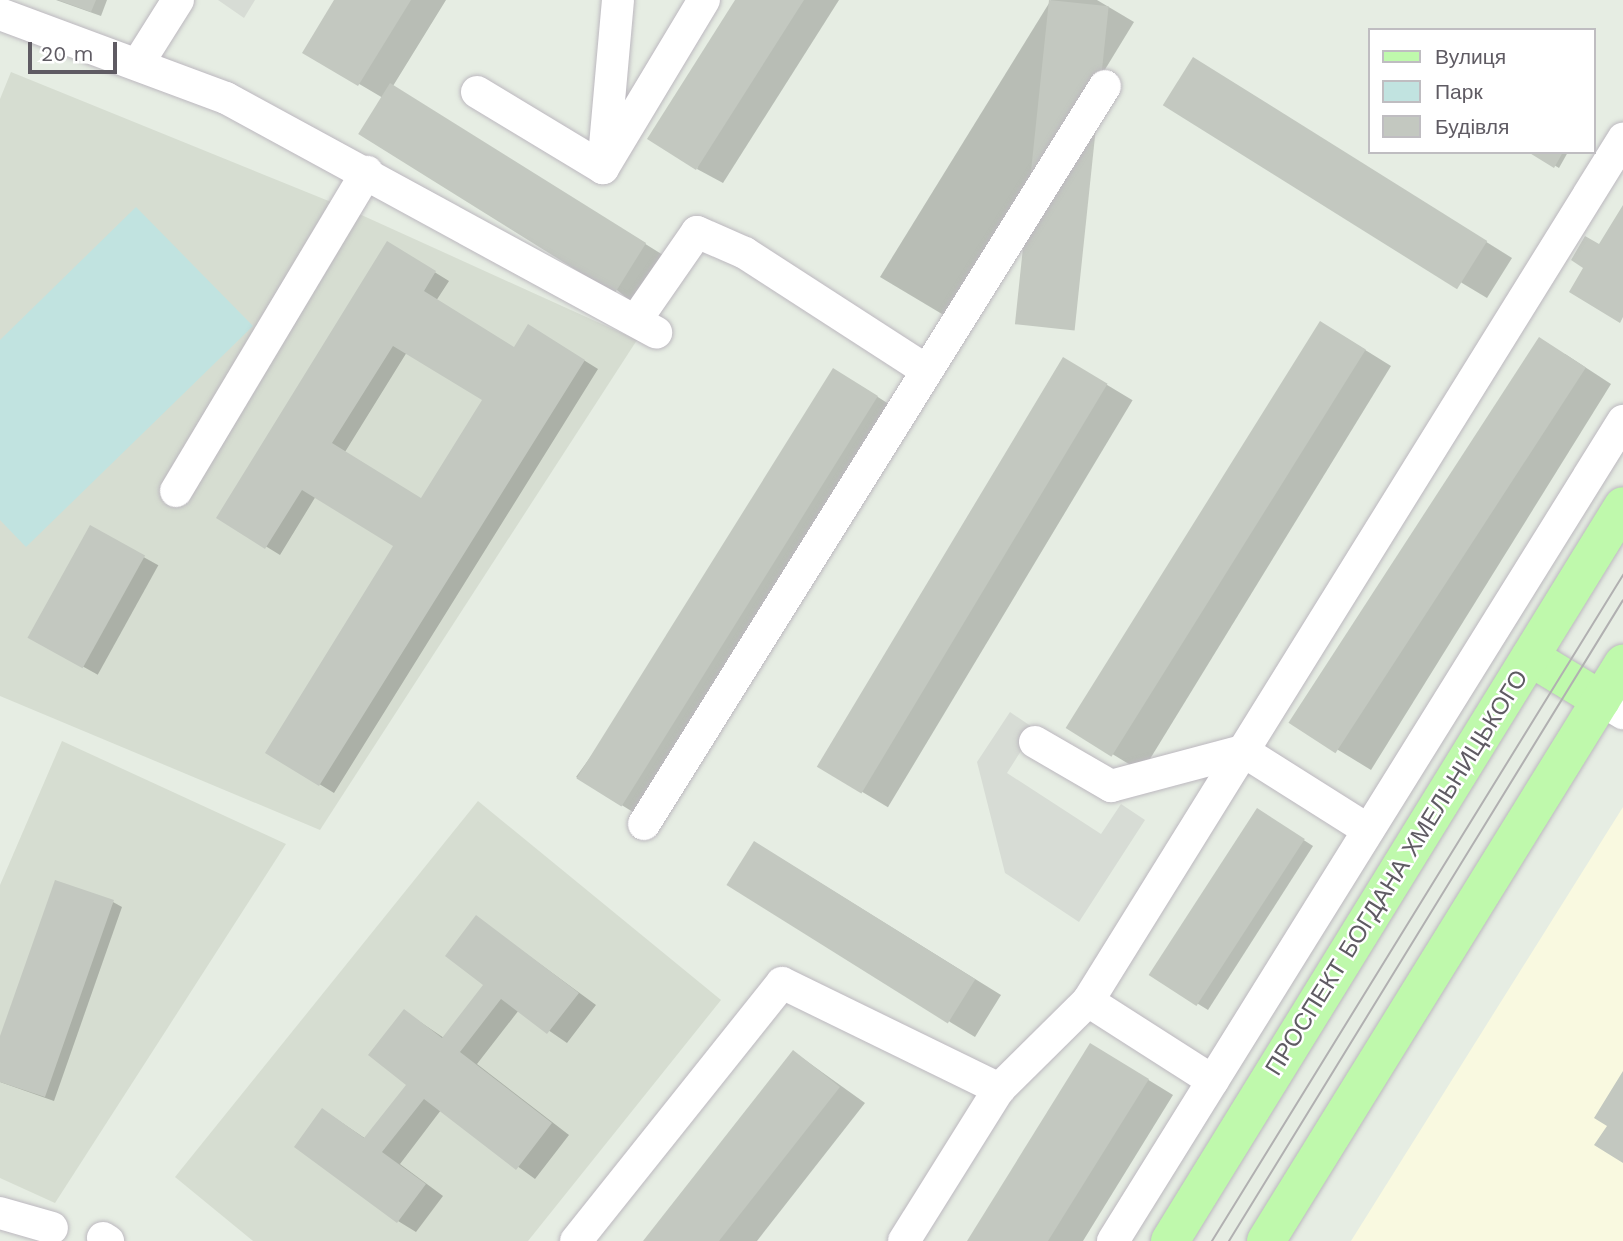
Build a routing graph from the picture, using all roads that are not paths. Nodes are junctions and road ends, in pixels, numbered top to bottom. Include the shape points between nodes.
1 (178, 0) edge
2 (618, 0) edge
3 (704, 0) edge
4 (0, 14) edge
5 (139, 62) junction
6 (1105, 86) dead end
7 (477, 92) dead end
8 (1623, 139) edge
9 (603, 168) junction
10 (367, 172) junction
11 (924, 369) junction
12 (1623, 421) edge
13 (176, 491) dead end
14 (1623, 506) edge
15 (1530, 657) junction
16 (1623, 664) edge
17 (1612, 706) edge
18 (1035, 742) dead end
19 (1243, 751) junction
20 (644, 824) dead end
21 (1368, 830) junction
22 (1088, 1001) junction
23 (1213, 1081) junction
24 (999, 1089) junction
25 (0, 1213) edge
26 (52, 1228) dead end
27 (576, 1241) edge
28 (904, 1241) edge
29 (1113, 1241) edge
30 (1170, 1241) edge
31 (1266, 1241) edge

1 - 5 street
2 - 9 street
3 - 9 street
4 - 5 street
5 - 10 street
6 - 11 street
7 - 9 street
8 - 19 street
10 - 11 street via 646,326 697,232 746,253
10 - 13 street
11 - 20 street
12 - 21 street
14 - 15 main road, ПРОСПЕКТ БОГДАНА ХМЕЛЬНИЦЬКОГО
15 - 17 main road
15 - 30 main road, ПРОСПЕКТ БОГДАНА ХМЕЛЬНИЦЬКОГО
16 - 17 main road
17 - 31 main road
18 - 19 street via 1111,786
19 - 21 street
19 - 22 street
21 - 23 street
22 - 23 street
22 - 24 street
23 - 29 street
24 - 27 street via 782,983
24 - 28 street
25 - 26 street

